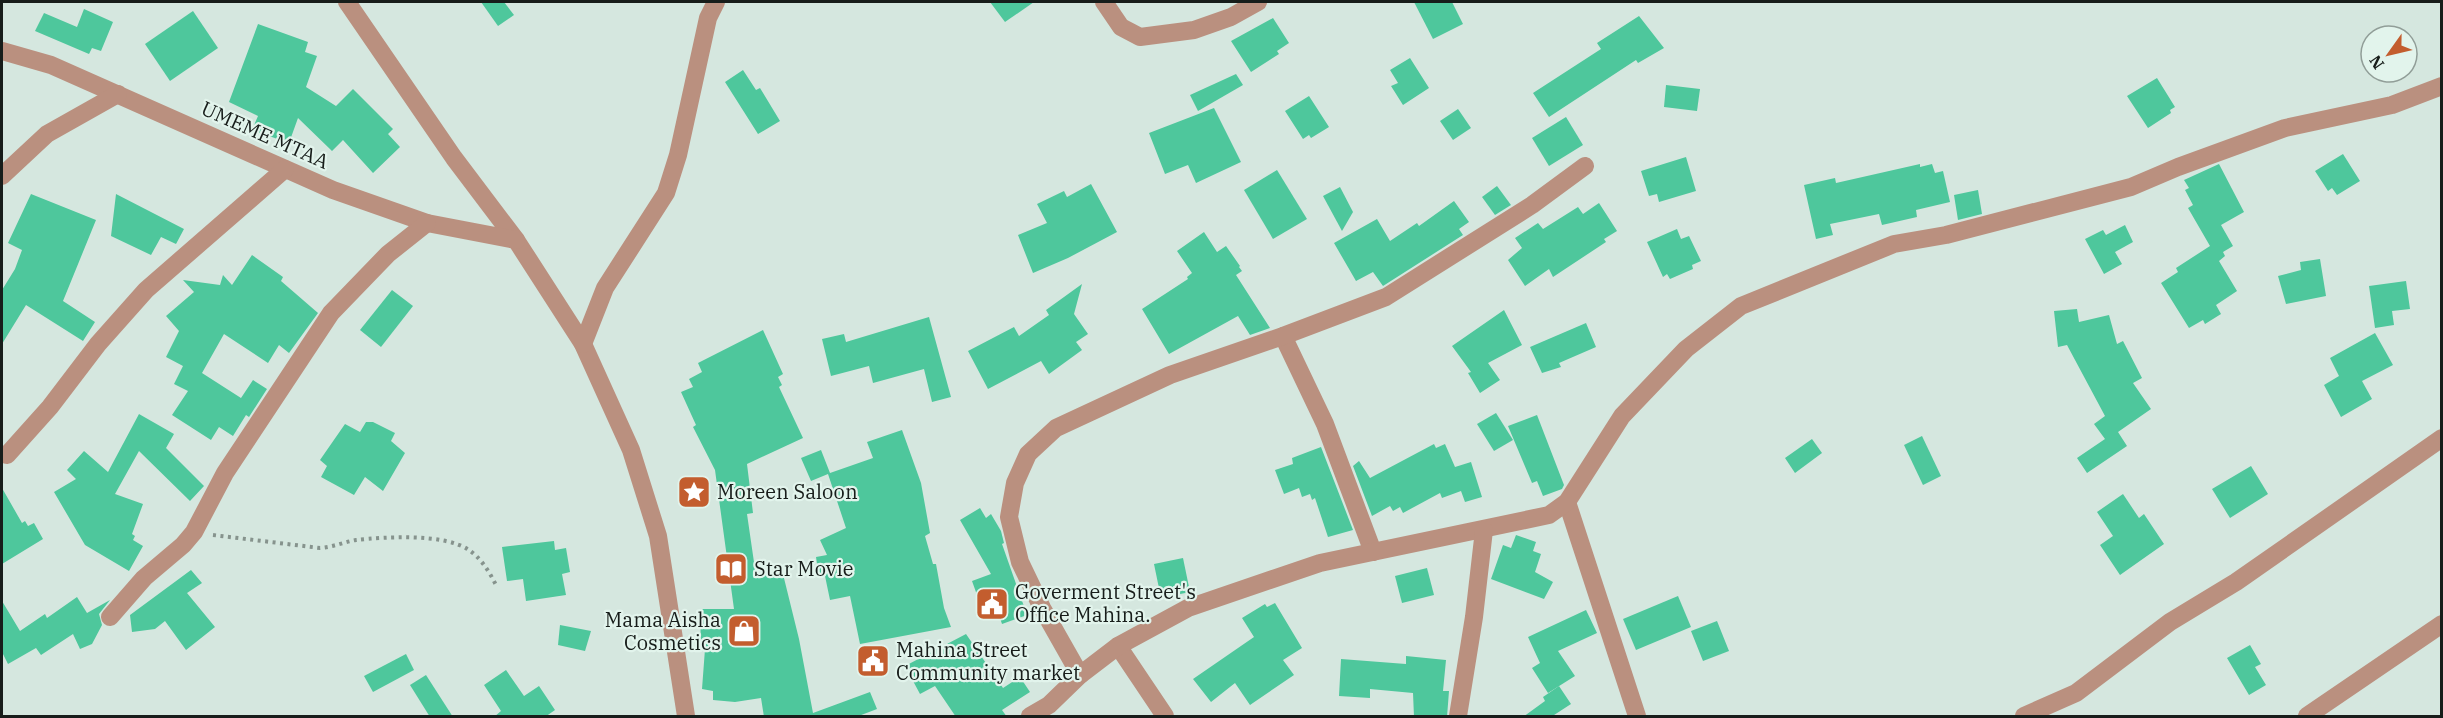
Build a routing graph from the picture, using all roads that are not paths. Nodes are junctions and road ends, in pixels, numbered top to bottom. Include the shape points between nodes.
1 (347, 2) edge
2 (716, 2) edge
3 (1104, 2) edge
4 (1258, 2) edge
5 (2, 51) edge
6 (2442, 86) edge
7 (118, 94) junction
8 (1585, 166) dead end
9 (285, 169) junction
10 (2, 176) edge
11 (427, 223) junction
12 (516, 240) junction
13 (1282, 336) junction
14 (584, 344) junction
15 (2442, 438) edge
16 (7, 455) dead end
17 (1568, 502) junction
18 (1484, 530) junction
19 (1372, 552) junction
20 (110, 617) dead end
21 (2442, 624) edge
22 (1118, 646) junction
23 (1080, 675) junction
24 (686, 717) edge
25 (1030, 717) edge
26 (1164, 717) edge
27 (1458, 717) edge
28 (1637, 717) edge
29 (2024, 717) edge
30 (2307, 717) edge

1 - 12 street via 454,158
2 - 14 street via 708,18 666,193 605,288
3 - 4 street via 1121,27 1140,37 1194,30
5 - 7 street, UMEME MTAA via 51,65
6 - 17 street via 2392,105 2274,132 2131,187 1946,235 1894,244 1742,306 1686,349 1622,416
7 - 9 street, UMEME MTAA
7 - 10 street via 47,134
8 - 13 street via 1532,206 1386,297
9 - 11 street, UMEME MTAA
9 - 16 street via 146,290
11 - 12 street, UMEME MTAA
11 - 20 street via 388,254 331,313 225,473 194,532 144,578
12 - 14 street
13 - 19 street via 1325,424
13 - 23 street via 1170,375 1056,428 1028,454 1015,483 1010,517 1020,562
14 - 24 street via 631,450 658,536
15 - 29 street via 2236,582 2170,622 2076,693
17 - 18 street via 1549,514
17 - 28 street
18 - 19 street
18 - 27 street
19 - 22 street via 1320,563 1188,608
21 - 30 street
22 - 23 street
22 - 26 street
23 - 25 street via 1049,705

